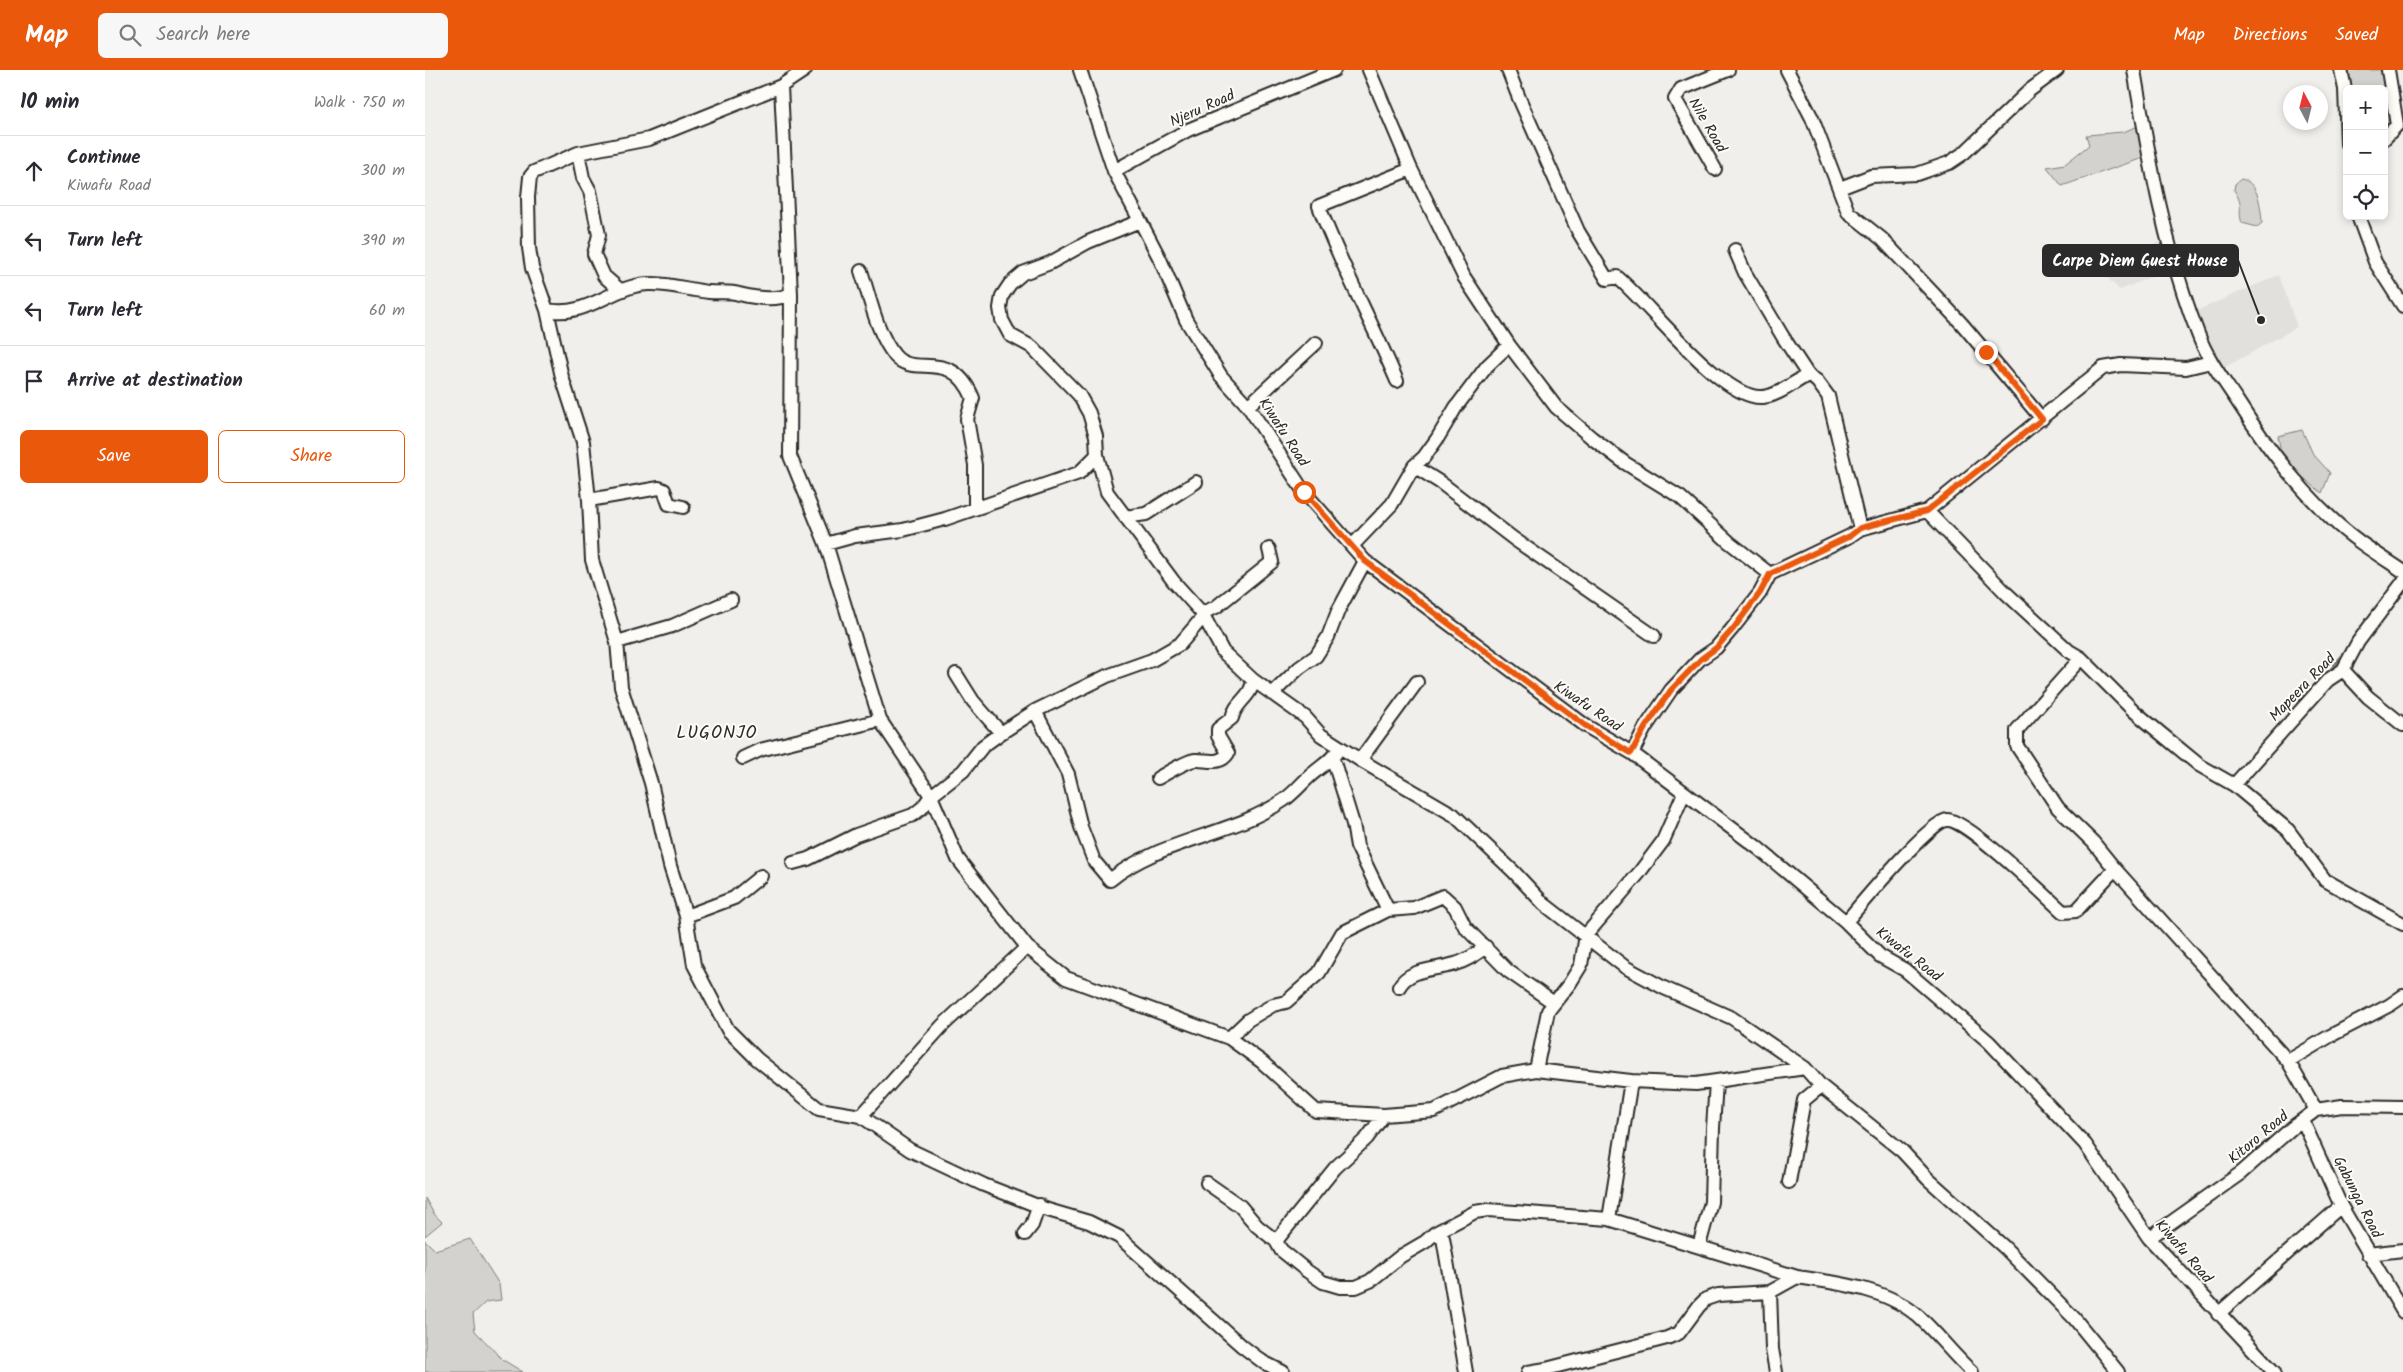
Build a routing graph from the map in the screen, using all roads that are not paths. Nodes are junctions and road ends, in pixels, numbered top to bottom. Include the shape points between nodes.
1 (805, 70) edge
2 (1079, 70) edge
3 (1334, 70) edge
4 (1369, 70) edge
5 (1508, 70) edge
6 (1727, 70) edge
7 (1787, 70) edge
8 (2057, 70) edge
9 (2134, 70) edge
10 (2341, 70) edge
11 (2388, 70) edge
12 (781, 86) junction
13 (2346, 130) edge
14 (2388, 135) edge
15 (578, 153) junction
16 (1411, 169) junction
17 (1715, 169) dead end
18 (1114, 172) junction
19 (1840, 188) junction
20 (2359, 220) edge
21 (1140, 221) junction
22 (1735, 250) dead end
23 (861, 271) dead end
24 (620, 290) junction
25 (791, 294) junction
26 (2403, 306) edge
27 (547, 310) junction
28 (1316, 343) dead end
29 (1509, 345) junction
30 (2211, 362) junction
31 (1808, 375) junction
32 (1397, 381) dead end
33 (1248, 406) junction
34 (2042, 419) junction
35 (1097, 455) junction
36 (1414, 466) junction
37 (1196, 482) dead end
38 (589, 500) junction
39 (683, 507) dead end
40 (975, 508) junction
41 (1927, 511) junction
42 (1125, 517) junction
43 (1860, 528) junction
44 (826, 544) junction
45 (1352, 546) junction
46 (1269, 549) dead end
47 (1365, 561) junction
48 (2403, 571) edge
49 (1770, 574) junction
50 (2403, 582) edge
51 (731, 600) dead end
52 (1202, 615) junction
53 (1654, 636) dead end
54 (617, 642) junction
55 (2081, 658) junction
56 (2343, 670) junction
57 (956, 674) dead end
58 (1253, 680) junction
59 (1417, 682) dead end
60 (1272, 694) junction
61 (1035, 711) junction
62 (880, 720) junction
63 (2403, 724) edge
64 (1001, 733) junction
65 (1340, 748) junction
66 (1631, 753) junction
67 (743, 758) dead end
68 (1333, 759) junction
69 (1360, 760) junction
70 (1158, 778) dead end
71 (2234, 785) junction
72 (1684, 793) junction
73 (931, 796) junction
74 (793, 863) dead end
75 (2115, 869) junction
76 (761, 876) dead end
77 (1388, 910) junction
78 (686, 916) junction
79 (1846, 922) junction
80 (2403, 924) edge
81 (1586, 934) junction
82 (1027, 946) junction
83 (1486, 947) junction
84 (1399, 987) dead end
85 (2403, 996) edge
86 (1554, 1002) junction
87 (1229, 1038) junction
88 (2288, 1061) junction
89 (1805, 1068) junction
90 (1536, 1070) junction
91 (1631, 1081) junction
92 (1717, 1082) junction
93 (1821, 1086) junction
94 (2403, 1107) edge
95 (2316, 1110) junction
96 (1384, 1115) junction
97 (861, 1116) junction
98 (2303, 1121) junction
99 (1789, 1182) dead end
100 (1207, 1183) dead end
101 (1039, 1205) junction
102 (2341, 1206) junction
103 (1609, 1219) junction
104 (1435, 1233) junction
105 (1025, 1234) dead end
106 (2149, 1238) junction
107 (1276, 1241) junction
108 (1699, 1246) junction
109 (2403, 1250) edge
110 (2369, 1254) junction
111 (1797, 1277) junction
112 (1770, 1292) junction
113 (2403, 1312) edge
114 (2218, 1314) junction
115 (2272, 1371) edge
116 (1283, 1372) edge
117 (1466, 1372) edge
118 (1528, 1372) edge
119 (1776, 1372) edge
120 (1972, 1372) edge
121 (2118, 1372) edge

1 - 12 street
2 - 18 street, Kiwafu Road
3 - 18 street, Njeru Road via 1188,130
4 - 16 street
5 - 31 street via 1578,232 1607,280 1617,277 1703,364 1746,395 1769,396
6 - 17 street, Nile Road via 1681,89 1675,99
7 - 19 street via 1812,118
8 - 19 street via 1949,163 1917,174 1871,176
9 - 30 street via 2162,218 2186,301
10 - 13 street
11 - 14 street via 2397,125
12 - 15 street via 649,139
12 - 25 street
15 - 24 street via 599,235 593,254 604,276
15 - 27 street via 534,172 530,177 529,248 532,268
16 - 29 street via 1464,277
16 - 32 street via 1319,206 1335,250 1371,319
18 - 21 street, Kiwafu Road
19 - 34 street via 1848,212 1882,239 1956,317
20 - 26 street via 2375,262
21 - 33 street, Kiwafu Road via 1186,320 1221,376
21 - 35 street via 1023,273 1002,296 1002,320 1010,335 1032,346 1079,395 1096,436
22 - 31 street via 1745,273
23 - 40 street via 881,329 896,357 905,363 933,365 953,371 967,383 973,398 967,419 975,465
24 - 25 street via 649,284 738,293 751,298 782,298
24 - 27 street via 598,303 569,312
25 - 44 street via 790,456
27 - 38 street via 562,377 583,442
28 - 33 street
29 - 36 street via 1487,366
29 - 49 street via 1556,407 1625,463 1680,497
30 - 34 street via 2186,368 2110,365
30 - 48 street via 2254,429 2299,486 2334,521
31 - 43 street via 1828,396
33 - 45 street, Kiwafu Road via 1304,492
34 - 41 street
35 - 40 street via 1079,472
35 - 42 street via 1107,492
36 - 45 street via 1393,504
36 - 53 street
37 - 42 street via 1146,514
38 - 39 street via 659,488 664,490 669,504
38 - 54 street via 592,560
40 - 44 street via 903,530 855,536
41 - 43 street
41 - 55 street via 2006,593 2069,651
42 - 52 street
43 - 49 street via 1850,536
44 - 62 street
45 - 47 street, Kiwafu Road
46 - 52 street via 1272,562
47 - 60 street via 1316,656
47 - 66 street, Kiwafu Road via 1586,726
49 - 66 street via 1733,629 1671,690
50 - 56 street, Mapeera Road via 2358,642
51 - 54 street via 672,626
52 - 58 street via 1223,652
52 - 61 street via 1180,644 1152,660 1107,676
54 - 78 street via 621,687 651,783 670,866
55 - 71 street via 2159,732 2199,765
55 - 75 street via 2017,730 2015,738 2058,808
56 - 63 street via 2369,697
56 - 71 street, Mapeera Road via 2328,680
57 - 64 street via 973,701
58 - 60 street
58 - 70 street via 1253,688 1234,708 1232,718 1218,729 1218,736 1228,753 1226,757 1214,761 1194,760
59 - 69 street
60 - 65 street via 1305,717 1321,735
61 - 64 street
61 - 68 street via 1068,774 1081,827 1094,861 1110,880 1149,856 1251,817 1276,804
62 - 67 street via 760,750
62 - 73 street
64 - 73 street via 983,746 963,771
65 - 68 street
65 - 69 street
66 - 72 street, Kiwafu Road
68 - 77 street via 1357,846
69 - 81 street via 1454,815 1544,904
71 - 80 street via 2288,830 2325,880
72 - 79 street, Kiwafu Road via 1758,848
72 - 81 street via 1663,841
73 - 74 street via 913,814 856,835 815,857
73 - 82 street via 958,859
75 - 79 street via 2076,911 2063,912 1977,836 1956,821 1948,820 1940,822 1887,874
75 - 88 street
76 - 78 street via 734,898
77 - 83 street via 1414,908 1443,896 1455,907 1465,927
77 - 87 street via 1342,933 1319,973 1286,1002 1253,1016
78 - 97 street via 694,965 728,1030 757,1060 819,1109
79 - 106 street, Kiwafu Road via 1880,956 1905,970 1989,1042 2041,1094 2085,1144
81 - 86 street via 1581,965 1571,983
81 - 89 street via 1625,967 1732,1018
82 - 87 street via 1066,978
82 - 97 street via 942,1026
83 - 84 street via 1456,964 1410,975
83 - 86 street via 1508,971
85 - 88 street
86 - 90 street via 1548,1011
87 - 96 street via 1262,1062 1316,1111
88 - 95 street
89 - 92 street
89 - 93 street
90 - 91 street
90 - 96 street via 1502,1076 1434,1111
91 - 92 street
91 - 103 street
92 - 108 street via 1711,1202
93 - 99 street via 1804,1100
93 - 121 street via 1902,1152 2004,1248 2074,1318
94 - 95 street via 2342,1106
95 - 98 street, Kitoro Road
96 - 107 street via 1367,1138 1335,1168
97 - 101 street via 910,1150 984,1185
98 - 102 street, Gabunga Road
98 - 106 street, Kitoro Road via 2241,1173
100 - 107 street via 1239,1206
101 - 105 street
101 - 116 street via 1089,1222 1119,1238 1242,1346
102 - 110 street, Gabunga Road
102 - 114 street
103 - 104 street via 1488,1210 1475,1212
103 - 108 street
104 - 107 street via 1370,1281 1356,1287 1323,1282 1281,1250
104 - 117 street via 1443,1238
106 - 114 street, Kiwafu Road
108 - 111 street
109 - 110 street
110 - 113 street, Gabunga Road
111 - 112 street
111 - 120 street via 1861,1289 1897,1302 1918,1315
112 - 118 street via 1718,1295 1706,1299 1679,1333 1667,1338
112 - 119 street
114 - 115 street, Kiwafu Road

